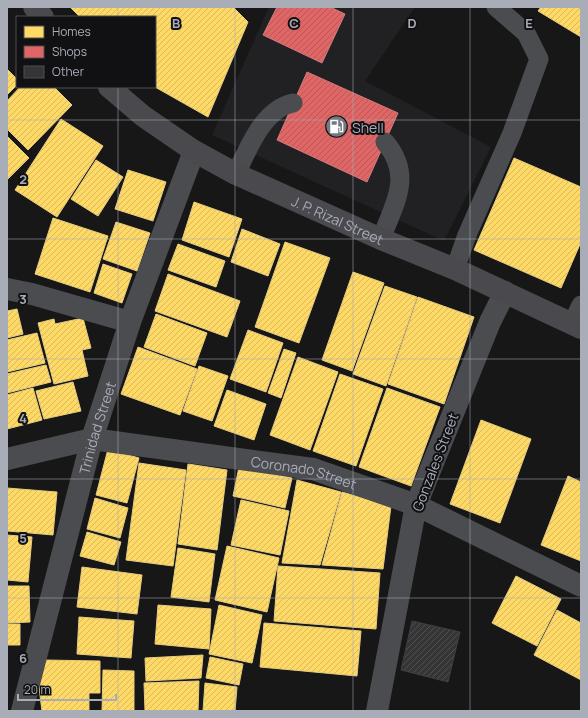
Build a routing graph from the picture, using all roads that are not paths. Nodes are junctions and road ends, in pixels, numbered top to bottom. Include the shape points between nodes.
1 (34, 7) edge
2 (496, 7) edge
3 (42, 16) edge
4 (110, 88) edge
5 (293, 103) dead end
6 (385, 142) dead end
7 (194, 151) junction
8 (236, 174) junction
9 (381, 239) junction
10 (455, 269) junction
11 (7, 289) edge
12 (505, 292) junction
13 (578, 319) edge
14 (130, 322) junction
15 (92, 439) junction
16 (7, 459) edge
17 (416, 505) junction
18 (581, 586) edge
19 (22, 711) edge
20 (376, 711) edge

1 - 3 main road
2 - 10 lane via 526,33 539,59 512,133 467,235
4 - 7 main road, J. P. Rizal Street via 143,116
5 - 8 lane via 285,104 256,132
6 - 9 lane via 393,152 401,187
7 - 8 main road, J. P. Rizal Street
7 - 14 street, Trinidad Street
8 - 9 main road, J. P. Rizal Street
9 - 10 main road, J. P. Rizal Street
10 - 12 main road, J. P. Rizal Street
11 - 14 street
12 - 13 main road, J. P. Rizal Street
12 - 17 street, Gonzales Street
14 - 15 street, Trinidad Street
15 - 16 street, Coronado Street
15 - 17 street, Coronado Street via 313,469
15 - 19 street, Trinidad Street
17 - 18 street, Coronado Street
17 - 20 street, Gonzales Street

